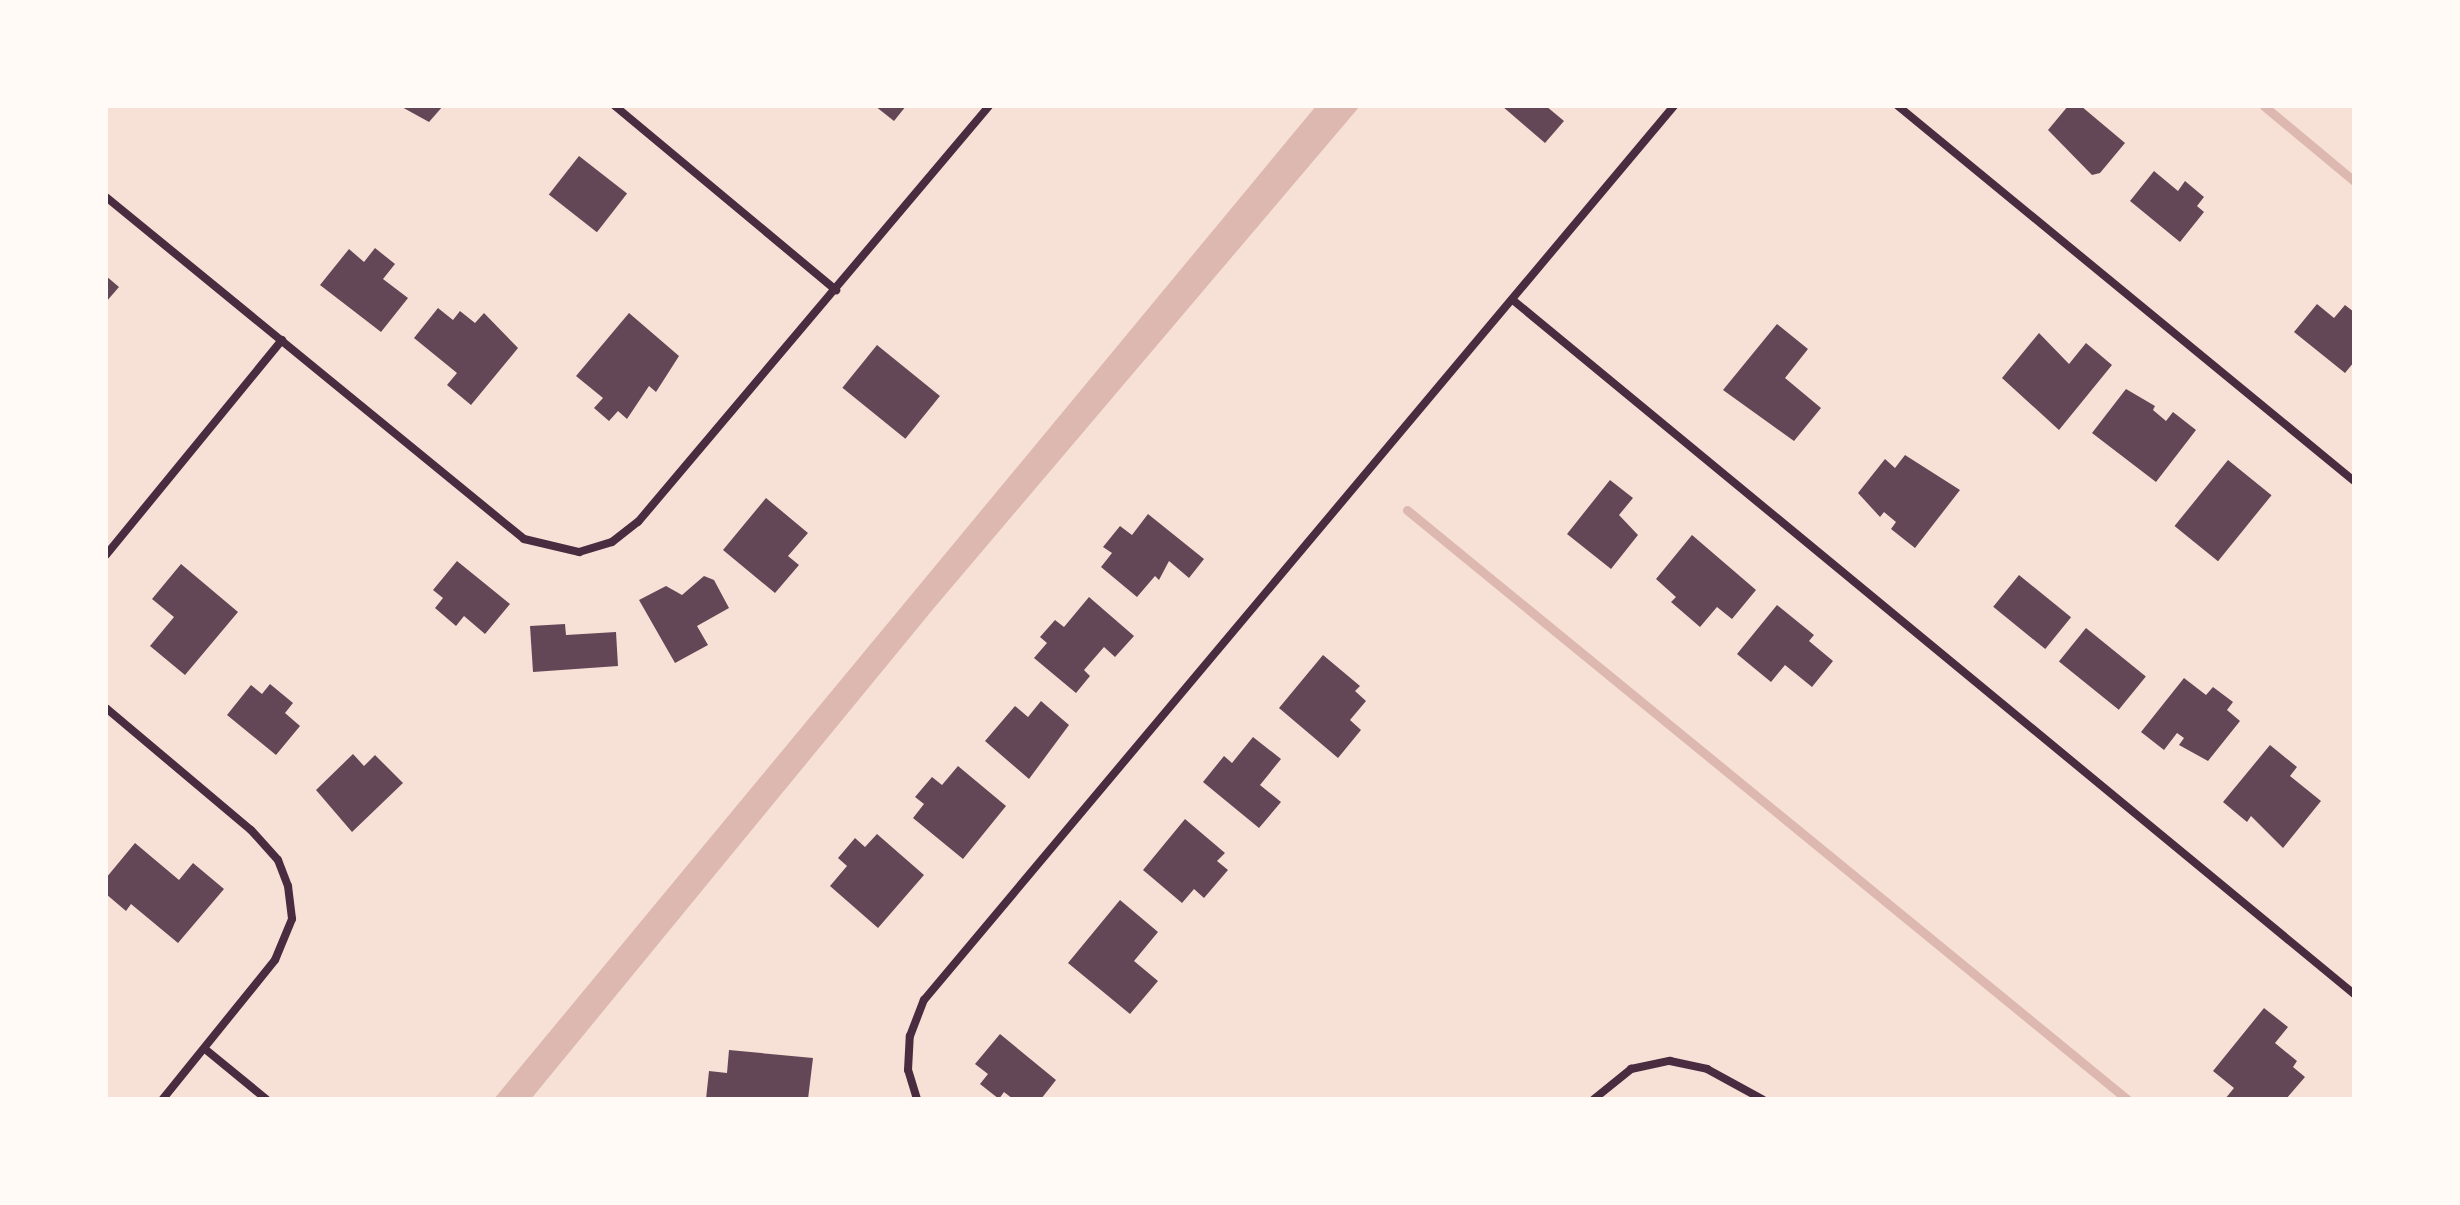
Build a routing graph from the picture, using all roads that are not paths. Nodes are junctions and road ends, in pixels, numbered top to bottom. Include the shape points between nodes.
1 (615, 106) edge
2 (989, 106) edge
3 (1674, 106) edge
4 (1898, 106) edge
5 (106, 197) edge
6 (836, 290) junction
7 (1514, 301) junction
8 (282, 340) junction
9 (2354, 481) edge
10 (106, 555) edge
11 (106, 708) edge
12 (2354, 994) edge
13 (205, 1049) junction
14 (163, 1099) edge
15 (266, 1099) edge
16 (917, 1099) edge
17 (1594, 1099) edge
18 (1762, 1099) edge

1 - 6 street
2 - 6 street
3 - 7 street
4 - 9 street
5 - 8 street
6 - 8 street via 638,522 612,542 579,552 524,539
7 - 12 street
7 - 16 street via 924,1000 910,1036 908,1070
8 - 10 street
11 - 13 street via 251,830 278,860 288,886 292,919 275,960
13 - 14 street
13 - 15 street
17 - 18 street via 1631,1069 1670,1061 1707,1069

